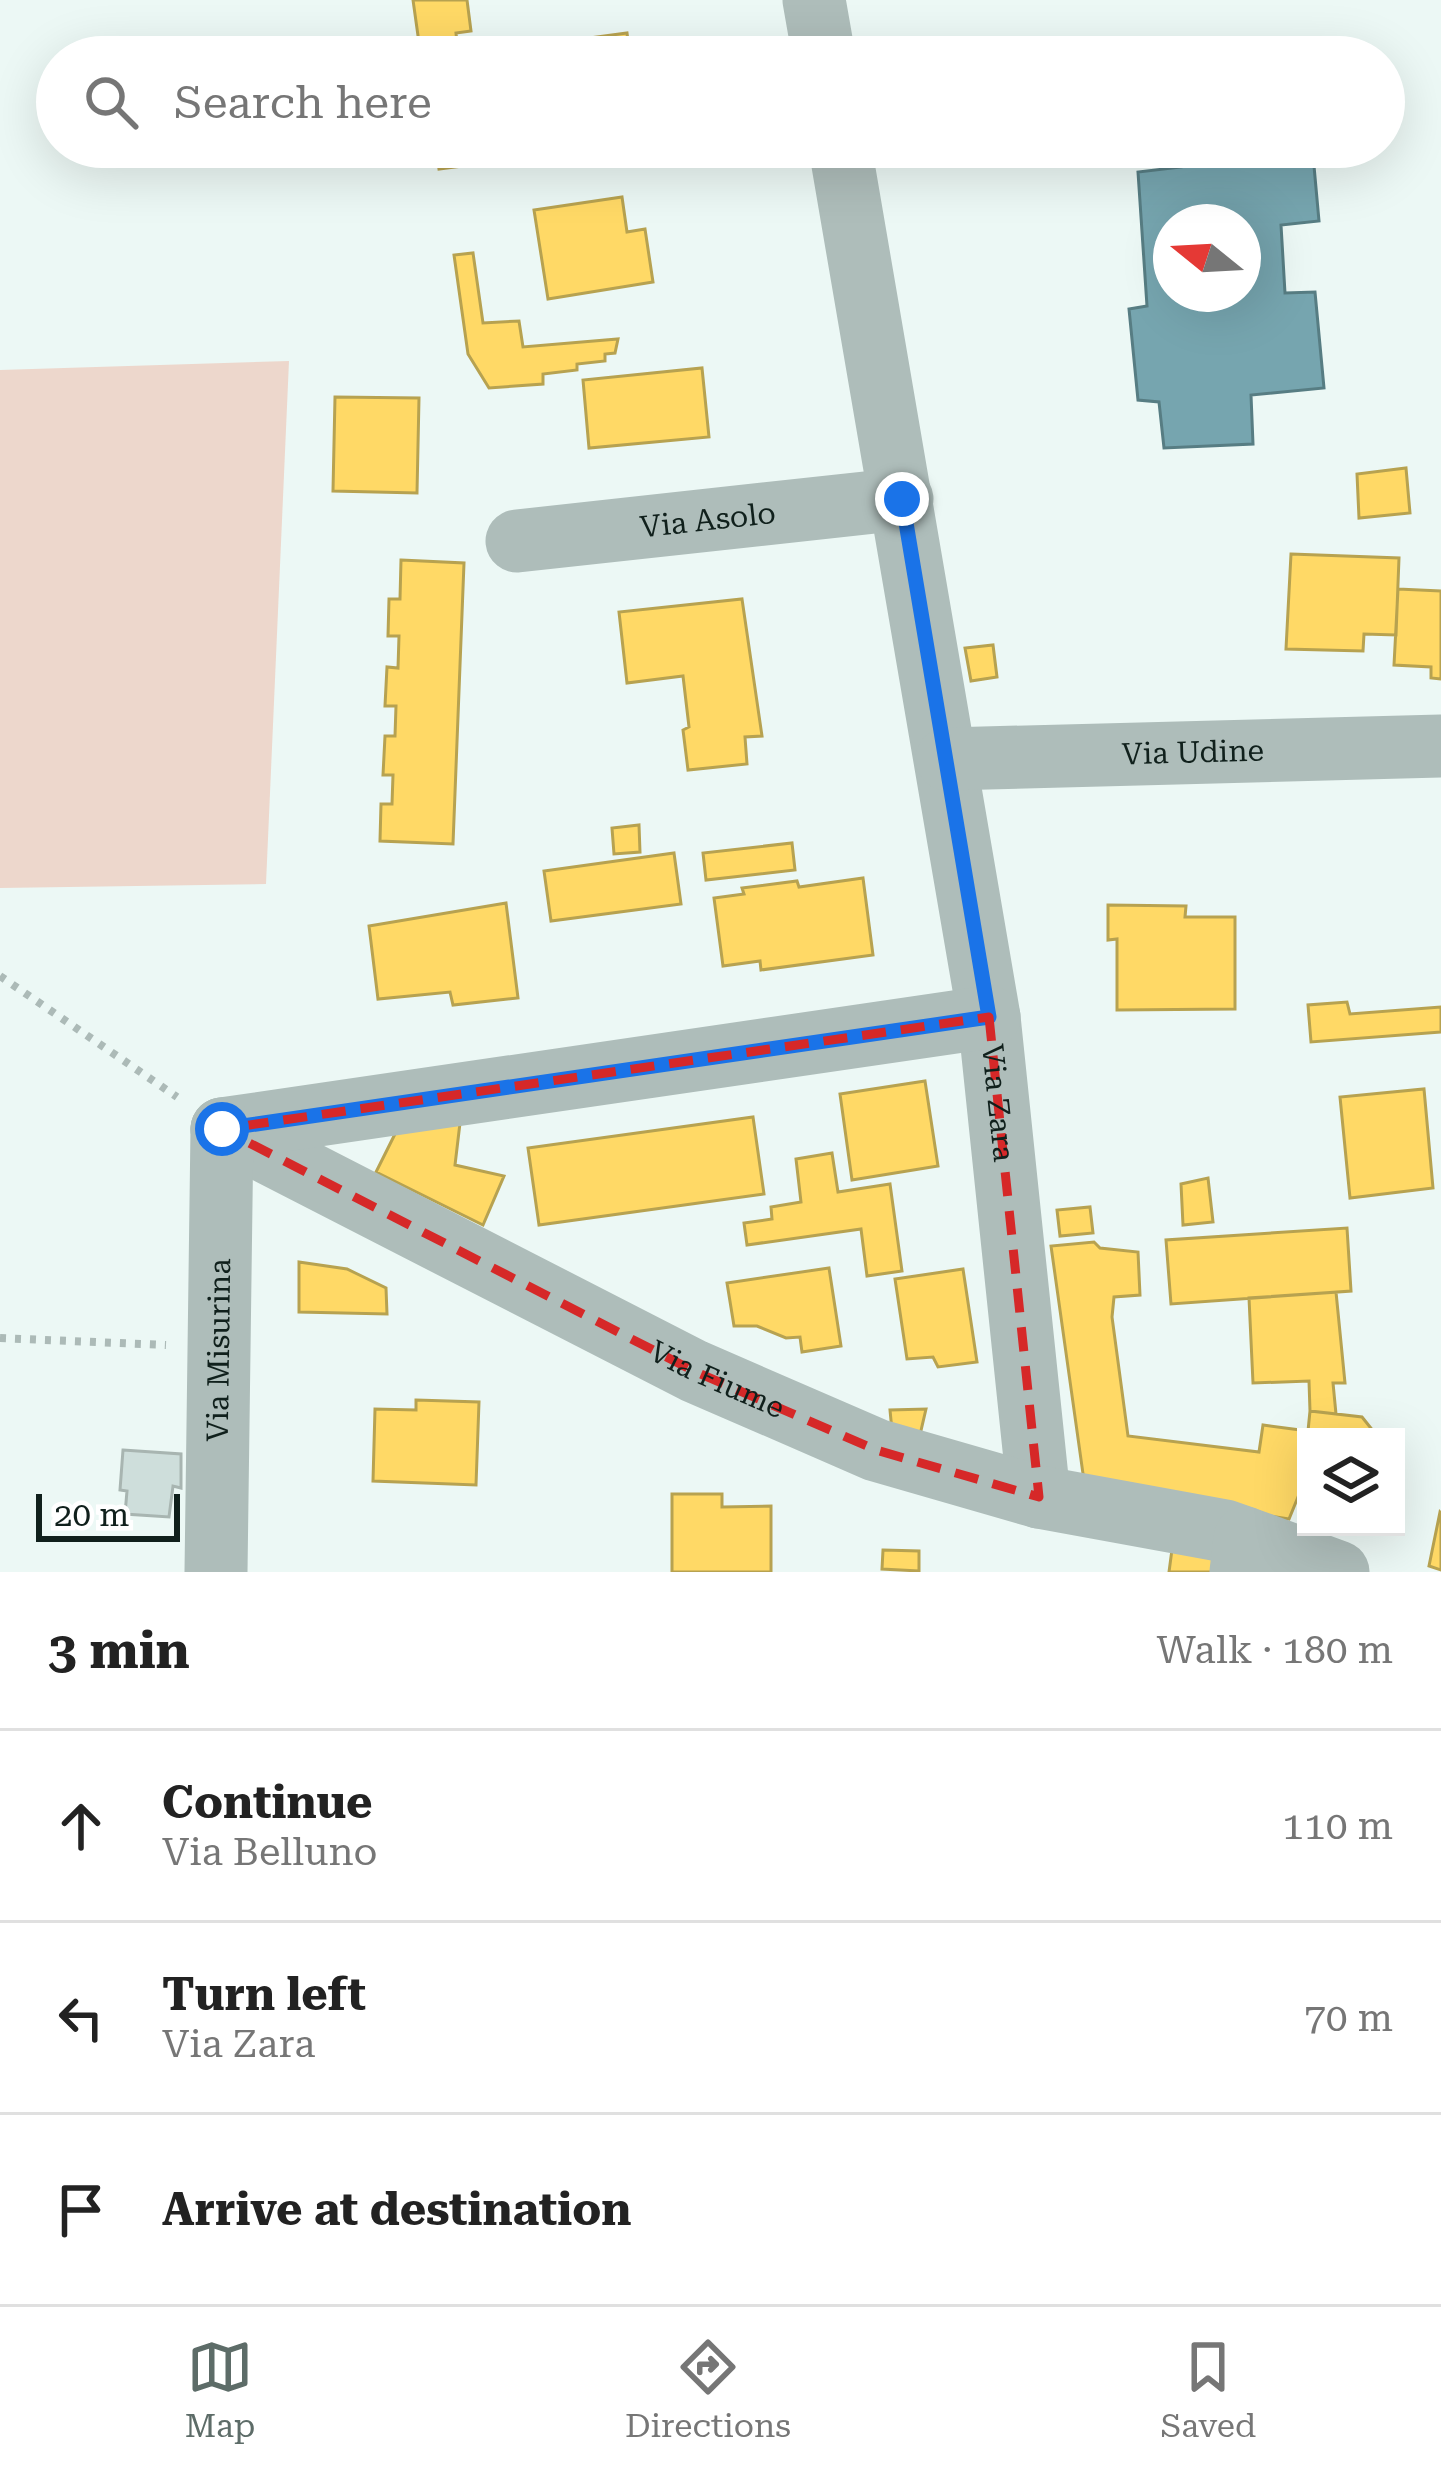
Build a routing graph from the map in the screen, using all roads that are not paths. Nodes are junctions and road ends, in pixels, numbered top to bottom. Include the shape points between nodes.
1 (814, 0) edge
2 (820, 36) edge
3 (844, 168) edge
4 (902, 499) junction
5 (517, 541) dead end
6 (1441, 746) edge
7 (947, 759) junction
8 (989, 1017) junction
9 (222, 1129) junction
10 (1040, 1497) junction
11 (1243, 1555) edge
12 (216, 1572) edge
13 (1338, 1572) edge

1 - 2 street
3 - 4 street, Via Zara
4 - 5 street, Via Asolo
4 - 7 street, Via Zara
6 - 7 street, Via Udine
7 - 8 street, Via Zara
8 - 9 street
8 - 10 street, Via Zara
9 - 10 street, Via Fiume via 694,1371 877,1450
9 - 12 street, Via Misurina
10 - 11 street, Via Fiume via 1225,1531
11 - 13 street, Via Fiume

